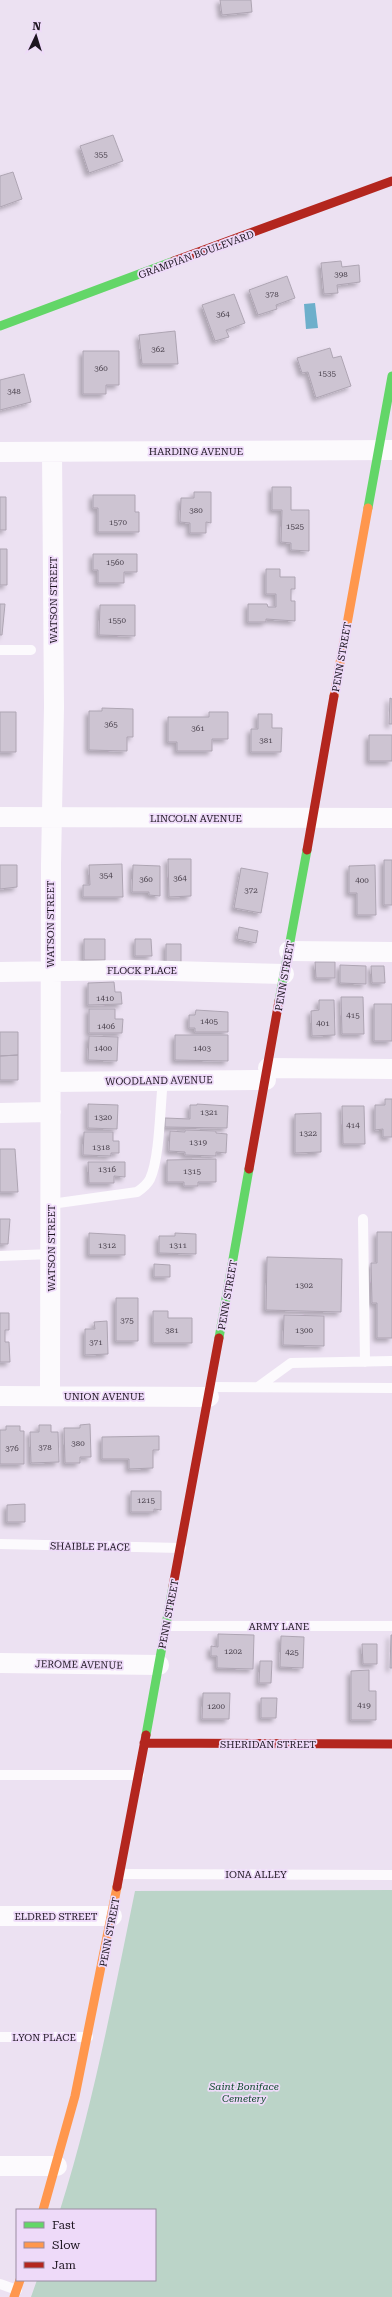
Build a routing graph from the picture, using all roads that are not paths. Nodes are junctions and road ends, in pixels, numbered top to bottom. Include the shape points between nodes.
1 (392, 182) edge
2 (0, 326) edge
3 (392, 376) edge
4 (385, 450) edge
5 (0, 452) edge
6 (52, 452) junction
7 (0, 650) edge
8 (31, 650) dead end
9 (0, 817) edge
10 (52, 817) junction
11 (312, 818) junction
12 (392, 818) edge
13 (289, 951) junction
14 (392, 952) edge
15 (50, 971) junction
16 (0, 972) edge
17 (284, 974) junction
18 (392, 1069) edge
19 (267, 1074) junction
20 (163, 1080) junction
21 (51, 1082) junction
22 (52, 1112) junction
23 (0, 1113) edge
24 (51, 1204) junction
25 (363, 1219) dead end
26 (51, 1254) junction
27 (0, 1256) edge
28 (392, 1361) edge
29 (364, 1362) junction
30 (258, 1387) junction
31 (392, 1388) edge
32 (209, 1392) junction
33 (50, 1395) junction
34 (0, 1396) edge
35 (0, 1544) edge
36 (181, 1548) junction
37 (166, 1626) junction
38 (392, 1626) edge
39 (0, 1663) edge
40 (159, 1665) junction
41 (144, 1743) junction
42 (392, 1744) edge
43 (0, 1775) edge
44 (139, 1775) junction
45 (120, 1874) junction
46 (392, 1875) edge
47 (0, 1916) edge
48 (112, 1916) junction
49 (0, 2037) edge
50 (88, 2037) junction
51 (0, 2166) edge
52 (57, 2166) junction
53 (43, 2209) edge
54 (20, 2281) edge
55 (0, 2284) edge
56 (16, 2294) edge

1 - 2 street, GRAMPIAN BOULEVARD
3 - 4 street, PENN STREET
4 - 6 street, HARDING AVENUE
4 - 11 street, PENN STREET
5 - 6 street, HARDING AVENUE
6 - 10 street, WATSON STREET
7 - 8 lane
9 - 10 street, LINCOLN AVENUE
10 - 11 street, LINCOLN AVENUE
10 - 15 street, WATSON STREET
11 - 12 street, LINCOLN AVENUE
11 - 13 street, PENN STREET
13 - 14 street
13 - 17 street, PENN STREET
15 - 16 street, FLOCK PLACE
15 - 17 street, FLOCK PLACE via 134,970
15 - 21 street, WATSON STREET
17 - 19 street, PENN STREET
18 - 19 street, WOODLAND AVENUE
19 - 20 street, WOODLAND AVENUE
19 - 32 street, PENN STREET
20 - 21 street, WOODLAND AVENUE
20 - 24 lane via 155,1162 146,1186 137,1192
21 - 22 street, WATSON STREET
22 - 23 street
22 - 24 street, WATSON STREET
24 - 26 street, WATSON STREET
25 - 29 lane
26 - 27 lane
26 - 33 street, WATSON STREET
28 - 29 lane
29 - 30 lane via 291,1363
30 - 31 lane
30 - 32 lane
32 - 33 street, UNION AVENUE
32 - 36 street, PENN STREET
33 - 34 street, UNION AVENUE
35 - 36 lane, SHAIBLE PLACE
36 - 37 street, PENN STREET
37 - 38 lane, ARMY LANE
37 - 40 street, PENN STREET
39 - 40 street, JEROME AVENUE
40 - 41 street, PENN STREET
41 - 42 street, SHERIDAN STREET
41 - 44 street, PENN STREET
43 - 44 lane
44 - 45 street, PENN STREET
45 - 46 lane, IONA ALLEY
45 - 48 street, PENN STREET
47 - 48 street, ELDRED STREET
48 - 50 street, PENN STREET
49 - 50 lane, LYON PLACE
50 - 52 street, PENN STREET
51 - 52 street
52 - 53 street, PENN STREET
54 - 56 street
55 - 56 lane

